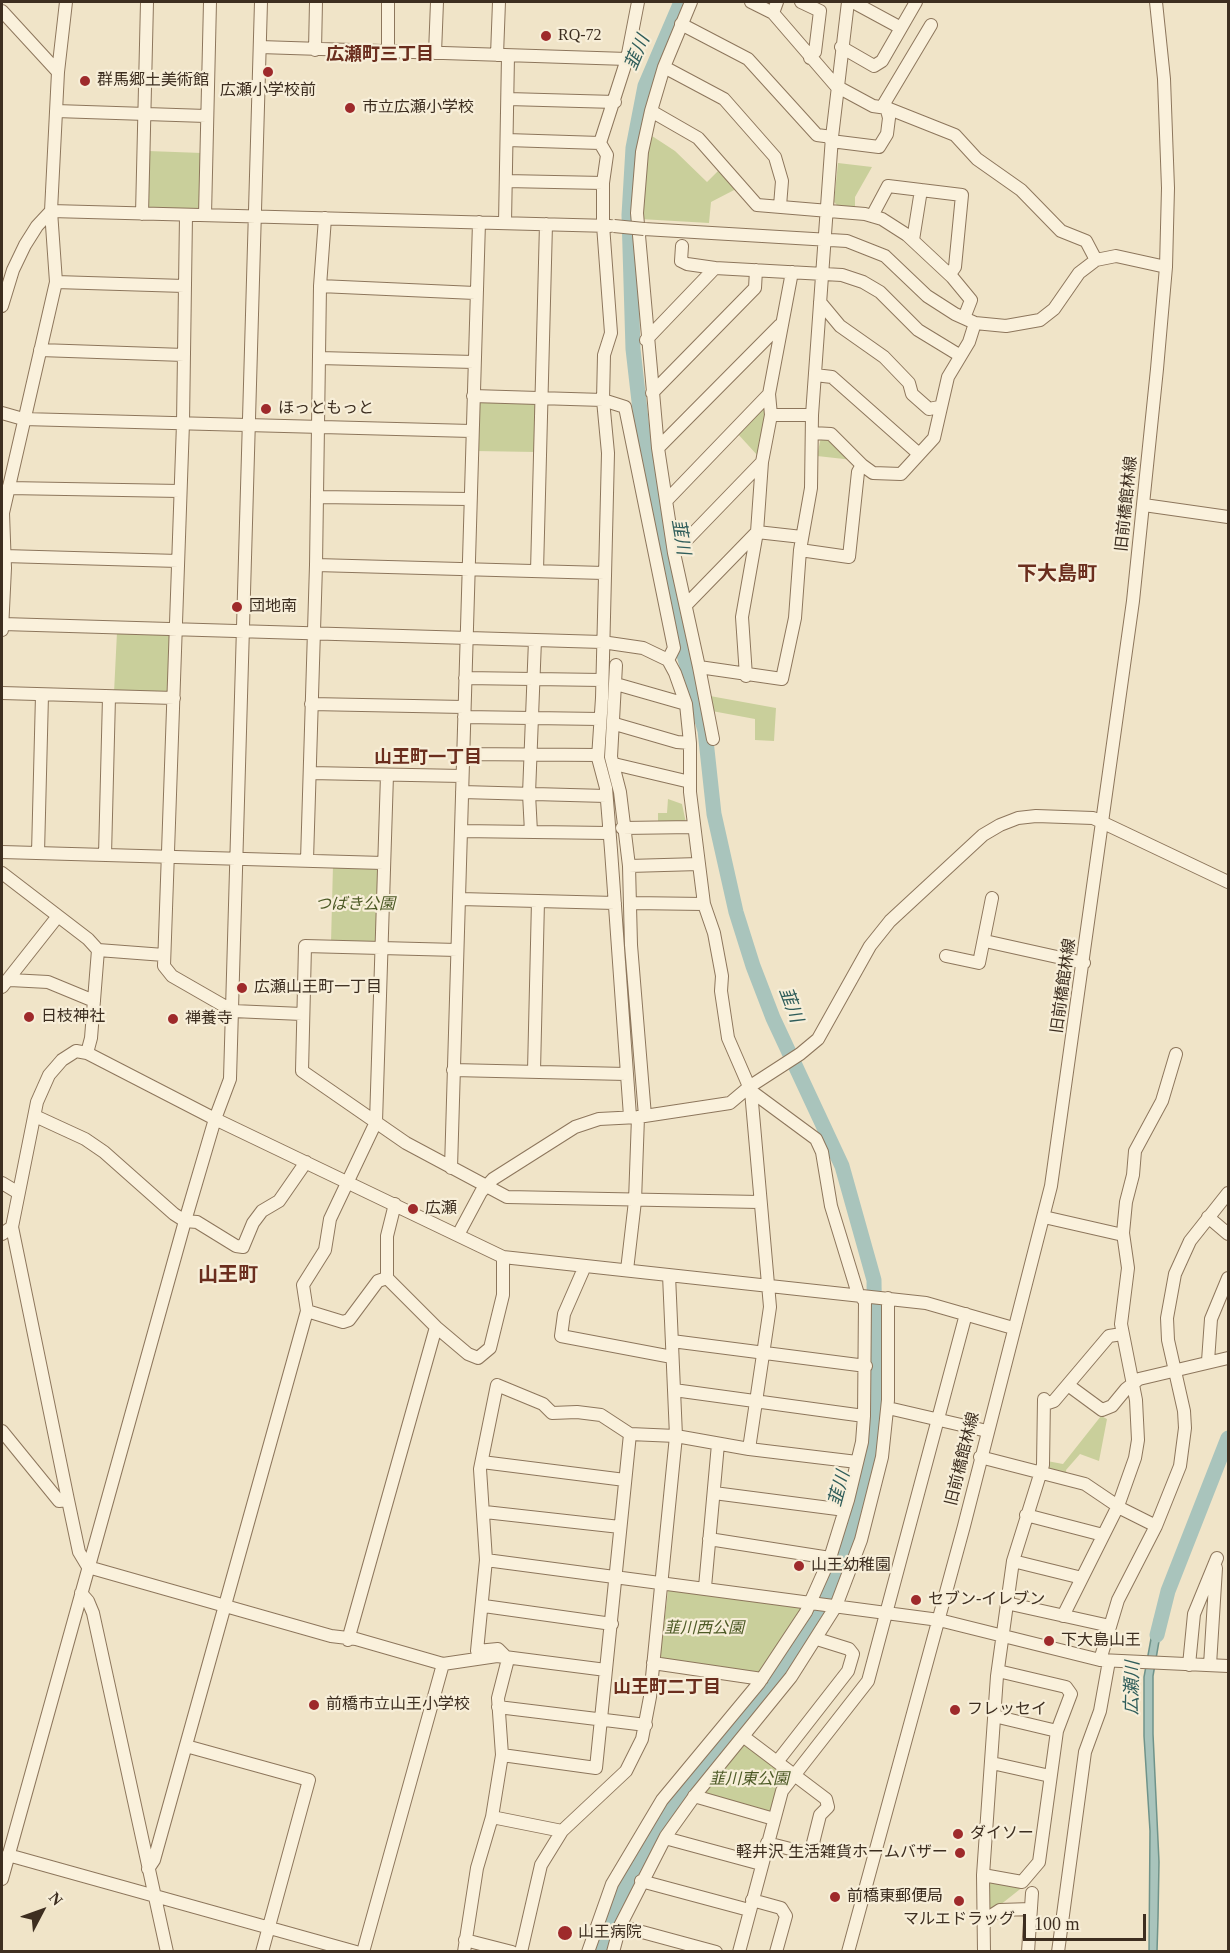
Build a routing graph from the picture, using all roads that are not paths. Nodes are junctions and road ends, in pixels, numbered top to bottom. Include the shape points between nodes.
1 (66, 2) edge
2 (147, 2) edge
3 (210, 2) edge
4 (261, 2) edge
5 (316, 2) edge
6 (388, 2) edge
7 (437, 2) edge
8 (498, 2) edge
9 (638, 2) edge
10 (691, 2) edge
11 (751, 2) edge
12 (801, 2) edge
13 (848, 2) edge
14 (853, 2) edge
15 (916, 2) edge
16 (1156, 2) edge
17 (775, 7) edge
18 (2, 11) edge
19 (681, 24) junction
20 (931, 25) dead end
21 (901, 28) junction
22 (260, 47) junction
23 (841, 47) junction
24 (315, 50) junction
25 (388, 52) junction
26 (435, 53) junction
27 (503, 56) junction
28 (810, 58) junction
29 (627, 59) junction
30 (664, 67) junction
31 (58, 72) junction
32 (836, 86) junction
33 (508, 99) junction
34 (615, 102) junction
35 (887, 108) junction
36 (56, 111) junction
37 (651, 111) junction
38 (143, 113) junction
39 (206, 116) junction
40 (831, 139) junction
41 (507, 140) junction
42 (600, 143) junction
43 (506, 181) junction
44 (603, 183) junction
45 (921, 190) junction
46 (780, 206) junction
47 (827, 209) junction
48 (51, 211) junction
49 (142, 214) junction
50 (205, 215) junction
51 (186, 216) junction
52 (872, 216) junction
53 (257, 217) junction
54 (325, 218) junction
55 (479, 222) junction
56 (505, 223) junction
57 (546, 224) junction
58 (609, 226) junction
59 (824, 240) junction
60 (913, 240) junction
61 (682, 246) dead end
62 (1096, 260) junction
63 (1166, 267) junction
64 (715, 268) junction
65 (756, 270) junction
66 (792, 272) junction
67 (822, 274) junction
68 (950, 274) junction
69 (56, 282) junction
70 (184, 285) junction
71 (320, 286) junction
72 (475, 293) junction
73 (820, 302) junction
74 (2, 306) edge
75 (969, 320) junction
76 (780, 325) junction
77 (646, 340) junction
78 (40, 350) junction
79 (184, 354) junction
80 (959, 355) junction
81 (319, 358) junction
82 (474, 362) junction
83 (815, 375) junction
84 (652, 393) junction
85 (769, 394) junction
86 (473, 396) junction
87 (541, 399) junction
88 (603, 400) junction
89 (939, 407) junction
90 (2, 413) edge
91 (771, 415) junction
92 (812, 415) junction
93 (23, 419) junction
94 (183, 423) junction
95 (250, 424) junction
96 (317, 426) junction
97 (471, 431) junction
98 (812, 433) junction
99 (658, 448) junction
100 (919, 454) junction
101 (762, 462) junction
102 (862, 465) junction
103 (8, 488) junction
104 (180, 491) junction
105 (317, 497) junction
106 (469, 500) junction
107 (668, 500) junction
108 (1144, 505) junction
109 (1228, 517) edge
110 (757, 532) junction
111 (801, 543) junction
112 (674, 553) junction
113 (4, 556) junction
114 (178, 561) junction
115 (316, 565) junction
116 (468, 568) junction
117 (537, 571) junction
118 (604, 573) junction
119 (686, 605) junction
120 (2, 627) edge
121 (176, 629) junction
122 (244, 631) junction
123 (313, 632) junction
124 (466, 638) junction
125 (535, 640) junction
126 (602, 642) junction
127 (668, 660) junction
128 (616, 665) dead end
129 (699, 667) junction
130 (746, 676) junction
131 (465, 678) junction
132 (534, 680) junction
133 (602, 681) junction
134 (616, 684) junction
135 (2, 693) edge
136 (42, 695) junction
137 (109, 697) junction
138 (174, 698) junction
139 (312, 704) junction
140 (686, 704) junction
141 (464, 712) junction
142 (532, 717) junction
143 (600, 719) junction
144 (615, 724) junction
145 (713, 739) dead end
146 (690, 742) junction
147 (462, 754) junction
148 (598, 755) junction
149 (531, 756) junction
150 (614, 764) junction
151 (310, 773) junction
152 (387, 775) junction
153 (462, 776) junction
154 (690, 782) junction
155 (462, 792) junction
156 (529, 794) junction
157 (606, 796) junction
158 (1104, 824) junction
159 (694, 827) junction
160 (622, 828) junction
161 (461, 831) junction
162 (531, 832) junction
163 (608, 833) junction
164 (2, 852) edge
165 (38, 853) junction
166 (105, 855) junction
167 (169, 856) junction
168 (237, 860) junction
169 (307, 860) junction
170 (383, 863) junction
171 (699, 864) junction
172 (629, 866) junction
173 (2, 873) edge
174 (1228, 882) edge
175 (992, 898) dead end
176 (460, 899) junction
177 (538, 901) junction
178 (615, 903) junction
179 (631, 903) junction
180 (704, 904) junction
181 (58, 916) junction
182 (985, 941) junction
183 (380, 949) junction
184 (98, 950) junction
185 (457, 950) junction
186 (164, 955) junction
187 (946, 956) dead end
188 (1084, 963) junction
189 (6, 984) edge
190 (94, 1001) junction
191 (233, 1011) junction
192 (302, 1014) junction
193 (87, 1053) junction
194 (1176, 1054) dead end
195 (453, 1070) junction
196 (534, 1071) junction
197 (626, 1074) junction
198 (750, 1089) junction
199 (35, 1116) junction
200 (638, 1116) junction
201 (215, 1119) junction
202 (376, 1122) junction
203 (306, 1162) junction
204 (451, 1168) junction
205 (345, 1180) junction
206 (2, 1183) edge
207 (486, 1187) junction
208 (17, 1192) junction
209 (1228, 1193) edge
210 (635, 1201) junction
211 (759, 1202) junction
212 (395, 1204) junction
213 (1044, 1217) junction
214 (1208, 1217) junction
215 (185, 1221) junction
216 (7, 1231) edge
217 (1228, 1234) edge
218 (458, 1235) junction
219 (1123, 1235) junction
220 (503, 1257) junction
221 (585, 1266) junction
222 (627, 1270) junction
223 (669, 1275) junction
224 (387, 1278) junction
225 (1228, 1278) edge
226 (768, 1285) junction
227 (863, 1295) junction
228 (886, 1298) junction
229 (307, 1311) junction
230 (966, 1314) junction
231 (436, 1328) junction
232 (1013, 1328) junction
233 (1122, 1334) junction
234 (672, 1341) junction
235 (763, 1353) junction
236 (672, 1357) junction
237 (1228, 1358) edge
238 (1208, 1361) junction
239 (866, 1366) junction
240 (1176, 1371) junction
241 (1133, 1383) junction
242 (1068, 1385) junction
243 (674, 1390) junction
244 (756, 1401) junction
245 (888, 1408) junction
246 (864, 1416) junction
247 (938, 1420) junction
248 (2, 1431) edge
249 (987, 1431) junction
250 (630, 1434) junction
251 (676, 1436) junction
252 (718, 1443) junction
253 (749, 1449) junction
254 (980, 1457) junction
255 (482, 1462) junction
256 (857, 1462) junction
257 (1041, 1474) junction
258 (625, 1480) junction
259 (714, 1493) junction
260 (68, 1500) junction
261 (1118, 1506) junction
262 (845, 1510) junction
263 (484, 1512) junction
264 (1026, 1515) junction
265 (1156, 1526) junction
266 (620, 1527) junction
267 (1103, 1535) junction
268 (710, 1539) junction
269 (830, 1558) junction
270 (486, 1560) junction
271 (1013, 1561) junction
272 (88, 1567) junction
273 (615, 1575) junction
274 (1082, 1578) junction
275 (661, 1581) junction
276 (705, 1587) junction
277 (81, 1593) junction
278 (1005, 1603) junction
279 (823, 1604) junction
280 (225, 1605) junction
281 (484, 1606) junction
282 (885, 1614) junction
283 (1063, 1616) junction
284 (939, 1620) junction
285 (612, 1624) junction
286 (1110, 1626) junction
287 (1001, 1637) junction
288 (817, 1639) junction
289 (348, 1640) junction
290 (508, 1659) junction
291 (1105, 1660) junction
292 (653, 1663) junction
293 (443, 1664) junction
294 (1189, 1665) junction
295 (1210, 1665) junction
296 (1228, 1666) edge
297 (606, 1670) junction
298 (998, 1671) junction
299 (762, 1679) junction
300 (498, 1707) junction
301 (994, 1716) junction
302 (601, 1719) junction
303 (646, 1725) junction
304 (1057, 1731) junction
305 (744, 1737) junction
306 (186, 1746) junction
307 (502, 1755) junction
308 (777, 1762) junction
309 (992, 1763) junction
310 (795, 1774) junction
311 (1050, 1776) junction
312 (694, 1796) junction
313 (492, 1817) junction
314 (774, 1819) junction
315 (562, 1831) junction
316 (665, 1838) junction
317 (767, 1843) junction
318 (8, 1855) junction
319 (761, 1864) junction
320 (148, 1869) junction
321 (983, 1875) junction
322 (2, 1880) edge
323 (641, 1881) junction
324 (1032, 1893) dead end
325 (153, 1895) junction
326 (751, 1905) junction
327 (1031, 1909) junction
328 (983, 1921) junction
329 (620, 1926) junction
330 (269, 1928) junction
331 (464, 1946) edge
332 (167, 1952) edge
333 (262, 1952) edge
334 (356, 1952) edge
335 (363, 1952) edge
336 (512, 1952) edge
337 (521, 1952) edge
338 (588, 1952) edge
339 (613, 1952) edge
340 (716, 1952) edge
341 (739, 1952) edge
342 (776, 1952) edge
343 (848, 1952) edge
344 (984, 1952) edge
345 (1028, 1952) edge
346 (1058, 1952) edge

1 - 31 street
2 - 38 street
3 - 39 street
4 - 22 street
5 - 24 street
6 - 25 street
7 - 26 street
8 - 27 street
9 - 29 street
10 - 19 street
11 - 17 street
12 - 28 street via 820,10 815,52
13 - 23 street
14 - 21 street
15 - 21 street
16 - 63 street, 旧前橋館林線 via 1168,178
17 - 28 street
18 - 31 street
19 - 30 street
19 - 40 street via 748,59 817,135
20 - 35 street via 885,102
21 - 23 street via 882,61 874,66
22 - 24 street
22 - 53 street
23 - 32 street
24 - 25 street
25 - 26 street
26 - 27 street
27 - 29 street
27 - 33 street
28 - 32 street
29 - 34 street
30 - 37 street
30 - 46 street via 724,99 775,157 782,181
31 - 36 street
32 - 35 street via 873,106
32 - 40 street
33 - 34 street
33 - 41 street
34 - 42 street
35 - 40 street via 887,134 879,147
35 - 62 street via 955,135 976,159 1021,190 1061,231 1086,241
36 - 38 street
36 - 48 street
37 - 46 street via 698,138 757,205
37 - 77 street via 642,152 637,213
38 - 39 street
38 - 49 street
39 - 50 street
40 - 47 street
41 - 42 street
41 - 43 street
42 - 44 street via 607,155
43 - 44 street
43 - 56 street
44 - 58 street
45 - 52 street via 888,186
45 - 60 street
45 - 68 street via 962,195 955,267
46 - 47 street
47 - 52 street
47 - 59 street
48 - 49 street
48 - 69 street
48 - 74 street via 37,226 13,270
49 - 51 street
50 - 51 street
50 - 53 street
51 - 70 street
52 - 60 street
53 - 54 street
53 - 95 street
54 - 55 street
54 - 71 street
55 - 56 street
55 - 72 street
56 - 57 street
57 - 58 street
57 - 87 street
58 - 59 street, bridge
58 - 88 street via 611,333 604,355
59 - 67 street
59 - 75 street via 847,241 885,256 927,296
60 - 68 street
61 - 64 street via 681,261
62 - 63 street via 1116,256
62 - 75 street via 1079,273 1054,309 1040,320 1006,326
63 - 108 street, 旧前橋館林線
64 - 65 street
64 - 77 street
65 - 66 street
65 - 84 street via 755,288
66 - 67 street
66 - 76 street
67 - 73 street
67 - 80 street via 863,282 918,330
68 - 75 street via 971,300
69 - 70 street
69 - 78 street
70 - 79 street
71 - 72 street
71 - 81 street
72 - 82 street
73 - 83 street
73 - 89 street via 840,326 884,357 909,382 912,394 929,409
75 - 80 street via 969,342
76 - 85 street
76 - 99 street
77 - 84 street
78 - 79 street
78 - 93 street
79 - 94 street
80 - 89 street
81 - 82 street
81 - 96 street
82 - 86 street
83 - 92 street
83 - 100 street via 831,377
84 - 99 street
85 - 91 street
85 - 107 street
86 - 87 street
86 - 97 street
87 - 88 street
87 - 117 street
88 - 118 street via 608,453
88 - 127 street via 625,407 630,422 674,648
89 - 100 street via 934,438
90 - 93 street
91 - 92 street
91 - 101 street
92 - 98 street
93 - 94 street
93 - 103 street
94 - 95 street
94 - 104 street
95 - 96 street
95 - 122 street
96 - 97 street
96 - 105 street
97 - 106 street
98 - 102 street via 831,434
98 - 111 street via 811,488
99 - 107 street
100 - 102 street via 901,474 873,473
101 - 110 street
101 - 112 street
102 - 111 street via 849,557
103 - 104 street
103 - 113 street via 3,513
104 - 114 street
105 - 106 street
105 - 115 street
106 - 116 street
107 - 112 street
108 - 109 street
108 - 158 street, 旧前橋館林線
110 - 111 street
110 - 119 street
110 - 130 street via 742,617
111 - 130 street via 795,618 782,679
112 - 119 street
113 - 114 street
113 - 120 street
114 - 121 street
115 - 116 street
115 - 123 street
116 - 117 street
116 - 124 street
117 - 118 street
118 - 126 street
119 - 129 street
120 - 121 street
121 - 122 street
121 - 138 street
122 - 123 street
122 - 168 street
123 - 124 street
123 - 139 street
124 - 125 street
124 - 131 street
125 - 126 street
125 - 132 street
126 - 127 street via 643,648
126 - 133 street
127 - 140 street
128 - 134 street
129 - 130 street
129 - 145 street
131 - 132 street
131 - 141 street
132 - 133 street
132 - 142 street
133 - 143 street
134 - 140 street
134 - 144 street
135 - 136 street
136 - 137 street
136 - 165 street
137 - 138 street
137 - 166 street
138 - 167 street
139 - 141 street
139 - 151 street
140 - 146 street
141 - 142 street
141 - 147 street
142 - 143 street
142 - 149 street
143 - 148 street
144 - 146 street via 677,742
144 - 150 street via 611,757
146 - 154 street
147 - 149 street
147 - 153 street
148 - 149 street
148 - 157 street
149 - 156 street
150 - 154 street
150 - 160 street
151 - 152 street
151 - 169 street
152 - 153 street
152 - 170 street
153 - 155 street
154 - 159 street
155 - 156 street
155 - 161 street
156 - 157 street
156 - 162 street
157 - 163 street
158 - 174 street
158 - 188 street, 旧前橋館林線
158 - 198 street via 1093,818 1024,818 983,835 890,921 870,946 818,1039
159 - 160 street
159 - 171 street
160 - 172 street
161 - 162 street
161 - 176 street
162 - 163 street
163 - 178 street
164 - 165 street
165 - 166 street
166 - 167 street
167 - 168 street
167 - 186 street
168 - 169 street
168 - 191 street
169 - 170 street
170 - 183 street
171 - 172 street
171 - 180 street
172 - 179 street
173 - 181 street
175 - 182 street
176 - 177 street
176 - 185 street
177 - 178 street
177 - 196 street
178 - 197 street
179 - 180 street
179 - 200 street
180 - 198 street via 714,933 728,1038
181 - 184 street
181 - 189 street
182 - 187 street via 980,963
182 - 188 street
183 - 185 street
183 - 192 street via 305,946
183 - 202 street
184 - 186 street
184 - 190 street
185 - 195 street
186 - 191 street via 167,972
188 - 213 street, 旧前橋館林線
189 - 190 street via 48,982
190 - 193 street
191 - 192 street
191 - 201 street via 230,1079
192 - 202 street via 302,1071
193 - 199 street via 76,1051 49,1075
193 - 201 street
194 - 219 street via 1162,1101 1135,1151
195 - 196 street
195 - 204 street
196 - 197 street
197 - 200 street
198 - 200 street via 730,1103
198 - 211 street
198 - 227 street via 816,1139 822,1152 831,1206
199 - 208 street
199 - 215 street via 104,1152
200 - 207 street via 599,1119 575,1127
200 - 210 street
201 - 203 street
201 - 215 street
202 - 204 street
202 - 205 street
203 - 205 street
203 - 215 street via 279,1201 262,1211 253,1223 243,1247 197,1222
204 - 207 street
205 - 212 street
205 - 229 street via 330,1219 325,1250 303,1285
206 - 208 street
207 - 210 street via 507,1197
207 - 218 street
208 - 216 street
209 - 214 street
210 - 211 street
210 - 222 street
211 - 226 street
212 - 218 street
212 - 224 street via 387,1236
213 - 219 street
213 - 232 street, 旧前橋館林線
214 - 217 street
214 - 240 street via 1180,1258 1172,1286 1168,1340
215 - 272 street
216 - 260 street
218 - 220 street
219 - 233 street via 1128,1268
220 - 221 street
220 - 231 street via 503,1295 490,1348 478,1358
221 - 222 street
221 - 236 street via 564,1314 561,1336
222 - 223 street
223 - 226 street
223 - 234 street
224 - 229 street via 378,1281 349,1320 343,1322
224 - 231 street
225 - 238 street via 1211,1319
226 - 227 street
226 - 235 street via 770,1307
227 - 228 street
227 - 239 street
228 - 230 street via 926,1302
228 - 245 street via 890,1348
229 - 280 street
230 - 232 street
230 - 247 street
231 - 289 street
232 - 249 street, 旧前橋館林線
233 - 241 street
233 - 242 street via 1108,1336
234 - 235 street
234 - 236 street
235 - 239 street
235 - 244 street
236 - 243 street
237 - 238 street
238 - 240 street
239 - 246 street
240 - 241 street
240 - 265 street via 1184,1411 1183,1450 1174,1486
241 - 242 street via 1112,1406 1102,1410
241 - 261 street via 1138,1440
242 - 257 street via 1054,1401 1044,1401
243 - 244 street
243 - 251 street
244 - 246 street
244 - 253 street
245 - 247 street
245 - 279 street via 882,1457 861,1540
246 - 256 street
247 - 249 street
247 - 282 street
248 - 260 street via 59,1502
249 - 254 street, 旧前橋館林線
250 - 251 street
250 - 255 street via 601,1415 552,1413 543,1404 497,1386
250 - 258 street
251 - 252 street
251 - 275 street
252 - 253 street
252 - 259 street
253 - 256 street
254 - 257 street
254 - 284 street, 旧前橋館林線
255 - 258 street
255 - 263 street
256 - 262 street
257 - 261 street via 1085,1484
257 - 264 street
258 - 266 street
259 - 262 street
259 - 268 street
260 - 272 street via 79,1552
261 - 265 street
261 - 267 street
262 - 269 street
263 - 266 street
263 - 270 street
264 - 267 street
264 - 271 street
265 - 286 street via 1118,1600
266 - 273 street
267 - 274 street
268 - 269 street
268 - 276 street
269 - 279 street
270 - 273 street
270 - 281 street
271 - 274 street
271 - 278 street
272 - 277 street
272 - 280 street
273 - 275 street
273 - 285 street
274 - 283 street
275 - 276 street
275 - 292 street
276 - 279 street
277 - 318 street
277 - 320 street via 93,1613
278 - 283 street
278 - 287 street
279 - 282 street
279 - 288 street
279 - 299 street
280 - 289 street
280 - 306 street
281 - 285 street
281 - 290 street via 477,1651 498,1649
282 - 284 street
282 - 310 street via 868,1681
283 - 286 street
284 - 287 street
284 - 343 street, 旧前橋館林線
285 - 297 street
286 - 291 street
287 - 291 street
287 - 298 street
288 - 305 street
288 - 308 street via 849,1648 853,1654 848,1671
289 - 293 street
290 - 293 street via 496,1656
290 - 297 street
290 - 300 street
291 - 294 street
291 - 346 street via 1100,1710 1085,1752
292 - 299 street
292 - 303 street
293 - 335 street
294 - 295 street
294 - 295 street via 1194,1614 1217,1558
295 - 296 street
297 - 302 street
298 - 301 street
298 - 304 street via 1066,1687 1071,1694
299 - 338 street via 662,1800 612,1884
300 - 302 street
300 - 307 street
301 - 304 street
301 - 309 street
302 - 303 street
302 - 307 street via 596,1768
303 - 315 street via 626,1772
304 - 311 street
305 - 308 street
305 - 312 street
306 - 320 street via 154,1860
306 - 330 street via 309,1780
307 - 313 street
308 - 310 street
309 - 311 street
309 - 321 street
310 - 314 street via 782,1791
310 - 317 street via 826,1799 828,1808 820,1815 811,1851
311 - 321 street via 1038,1862 1022,1882
312 - 314 street
312 - 316 street
313 - 315 street
313 - 331 street via 477,1868
314 - 317 street
315 - 337 street via 541,1865
316 - 319 street
316 - 323 street
317 - 319 street
318 - 322 street
318 - 325 street
319 - 326 street
320 - 325 street
321 - 328 street
323 - 326 street
323 - 329 street
324 - 327 street
325 - 330 street
325 - 332 street
326 - 341 street
326 - 342 street via 781,1908 786,1916
327 - 328 street via 1000,1910
327 - 345 street
328 - 344 street
329 - 339 street
329 - 340 street
330 - 333 street
330 - 334 street
331 - 336 street

